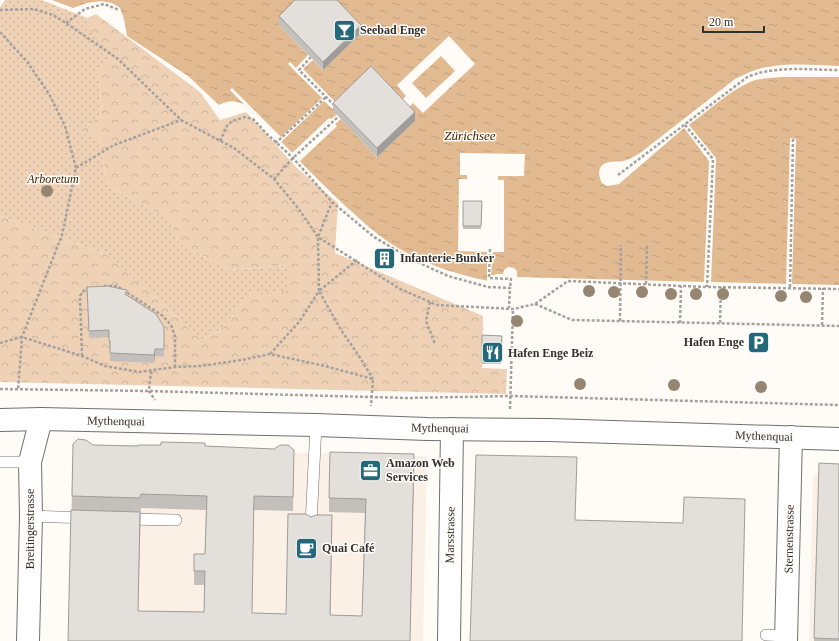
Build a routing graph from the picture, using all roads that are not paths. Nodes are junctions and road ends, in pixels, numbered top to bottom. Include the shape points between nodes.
1 (41, 419) junction
2 (0, 420) edge
3 (316, 425) junction
4 (452, 429) junction
5 (791, 437) junction
6 (839, 439) edge
7 (0, 462) edge
8 (30, 462) junction
9 (32, 510) junction
10 (98, 518) edge
11 (114, 518) edge
12 (176, 520) dead end
13 (311, 524) edge
14 (780, 637) edge
15 (28, 641) edge
16 (449, 641) edge

1 - 2 main road, Mythenquai
1 - 3 main road, Mythenquai
1 - 8 main road, Breitingerstrasse
3 - 4 main road, Mythenquai
3 - 13 lane
4 - 5 main road, Mythenquai
4 - 16 main road, Marsstrasse
5 - 6 main road, Mythenquai
5 - 14 main road, Sternenstrasse
7 - 8 lane
8 - 9 main road, Breitingerstrasse
9 - 10 lane
9 - 15 main road, Breitingerstrasse
11 - 12 lane

